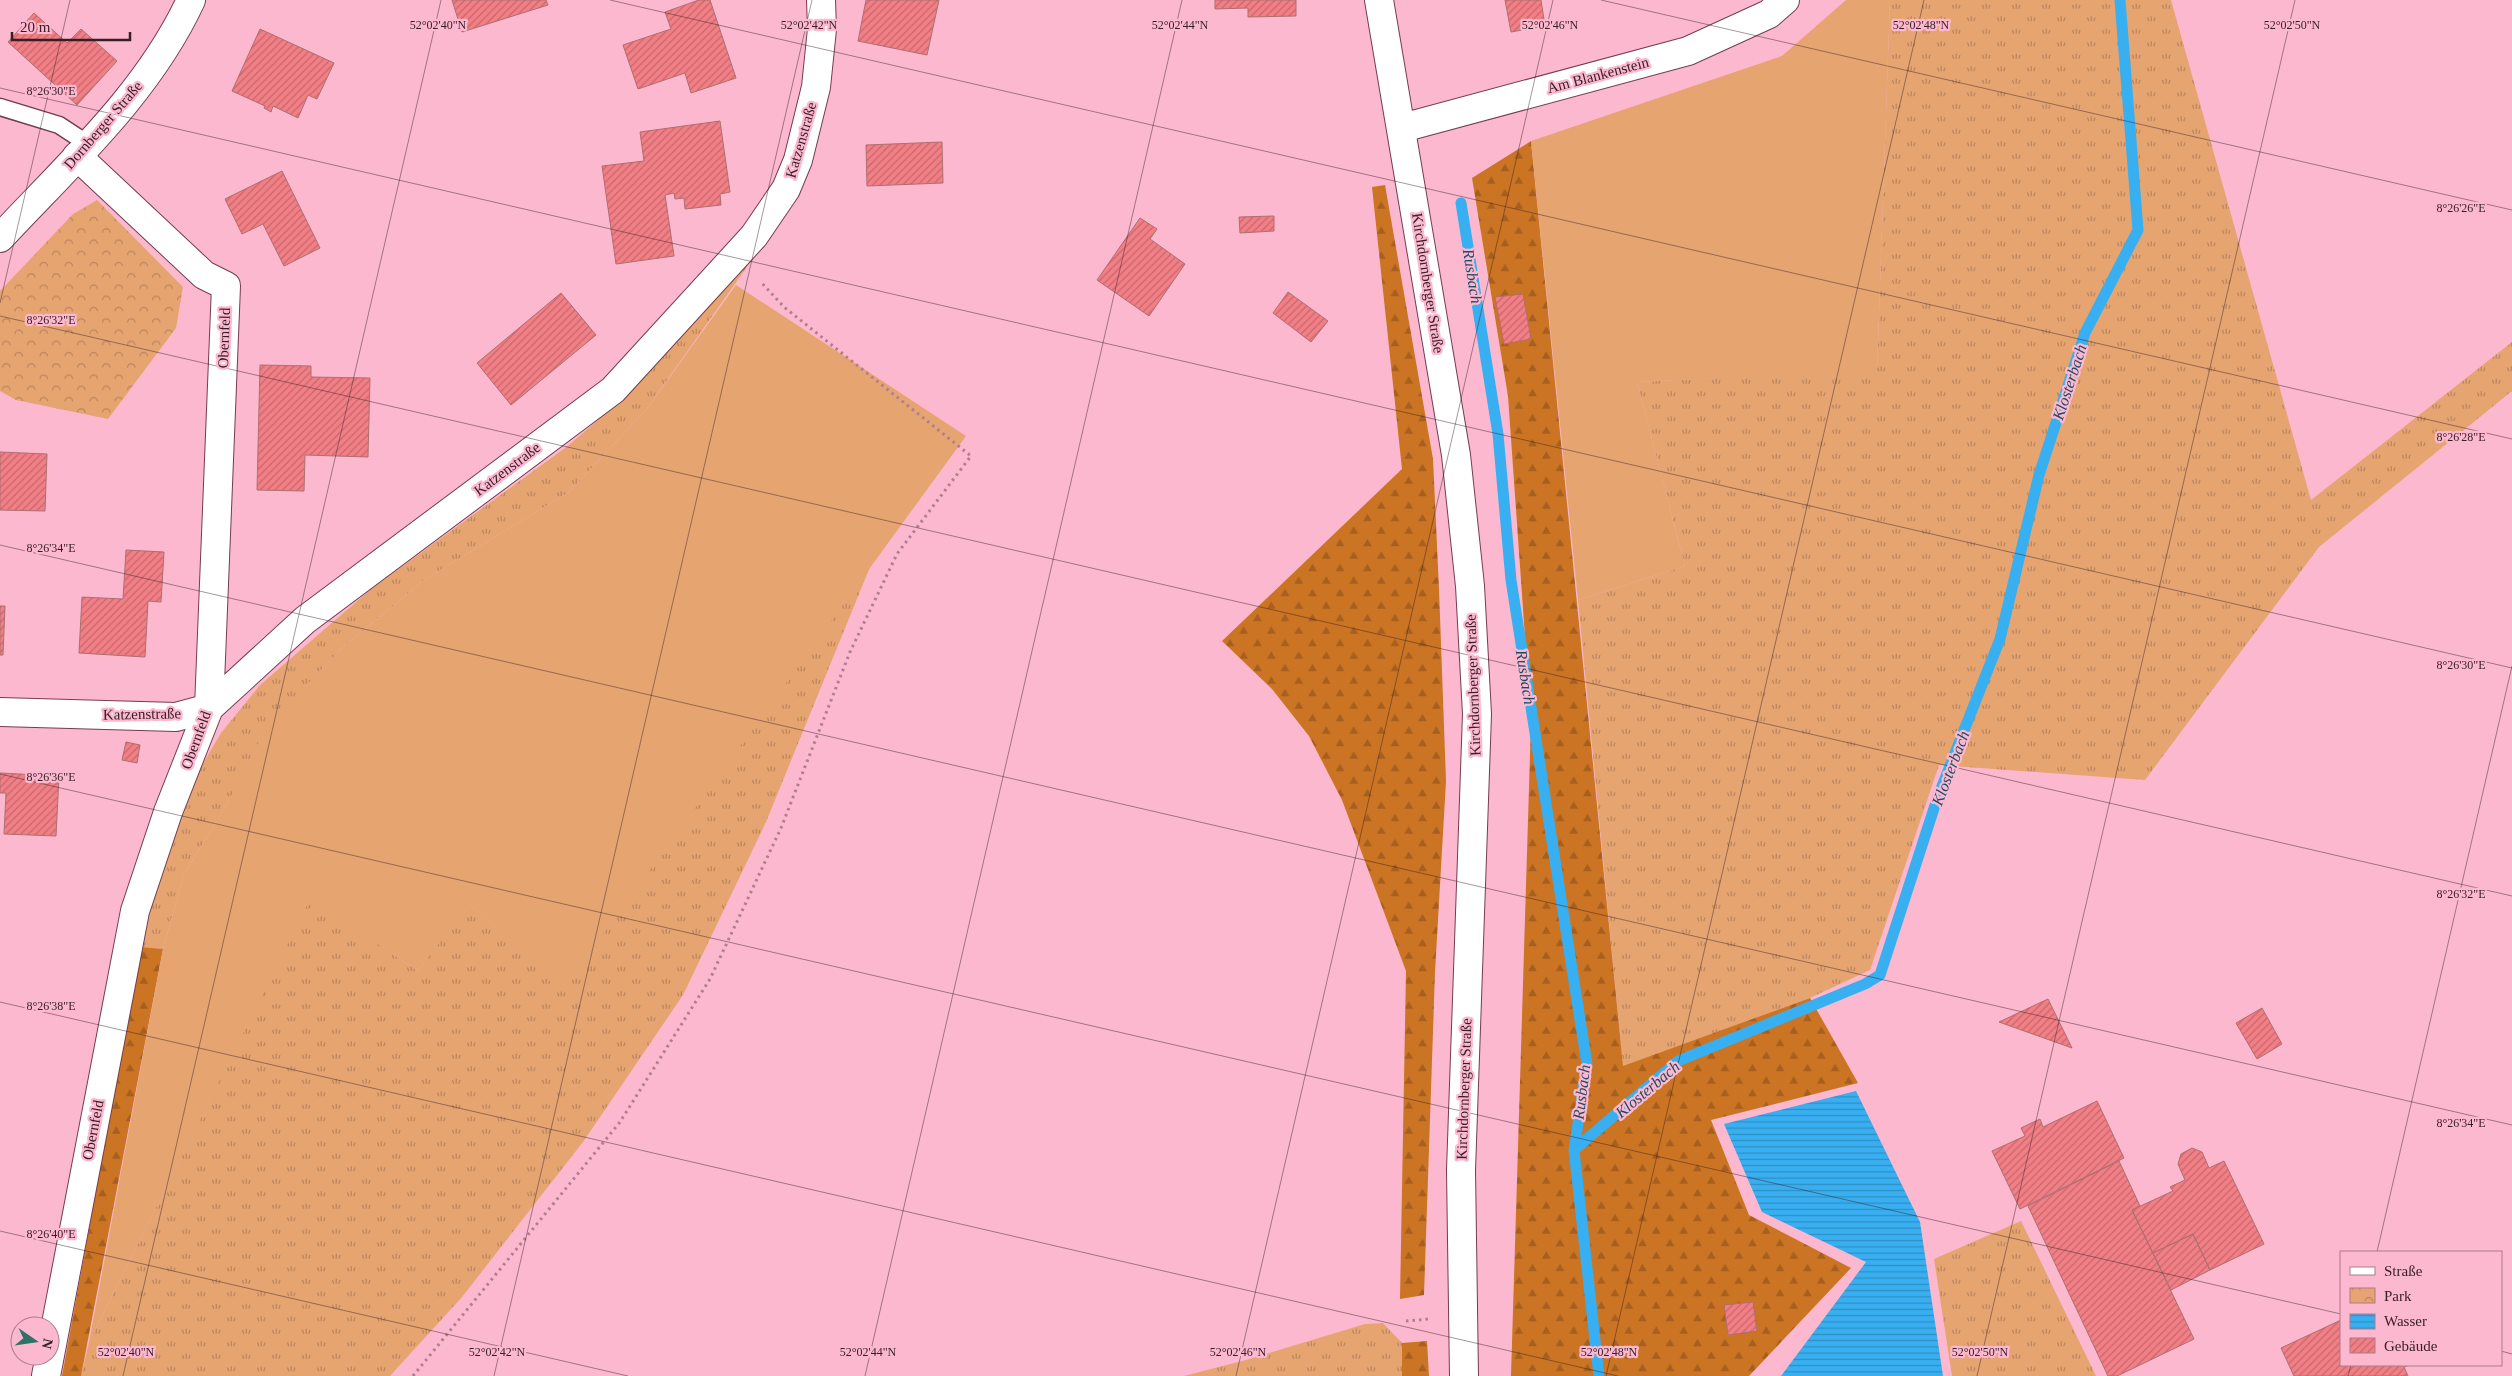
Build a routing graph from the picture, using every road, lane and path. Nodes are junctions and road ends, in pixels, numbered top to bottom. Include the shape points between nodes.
1 (191, 0) edge
2 (821, 0) edge
3 (1379, 0) edge
4 (1785, 0) edge
5 (0, 107) edge
6 (1402, 128) junction
7 (82, 150) junction
8 (0, 238) edge
9 (759, 277) dead end
10 (209, 708) junction
11 (0, 712) edge
12 (46, 1376) edge
13 (413, 1376) edge
14 (1464, 1376) edge

1 - 7 street, Dornberger Straße via 157,62
2 - 10 street, Katzenstraße via 822,29 816,87 798,160 786,189 754,236 613,390 305,620
3 - 6 street, Kirchdornberger Straße
4 - 6 street, Am Blankenstein via 1769,14 1688,51
5 - 7 lane via 59,125
6 - 14 street, Kirchdornberger Straße via 1456,454 1470,586 1477,714 1461,1170
7 - 8 street, Dornberger Straße
7 - 10 street, Obernfeld via 204,275 226,286
9 - 13 path via 784,307 971,456 897,554 850,652 781,828 710,979 620,1122
10 - 11 street, Katzenstraße via 176,717
10 - 12 street, Obernfeld via 168,812 135,911

